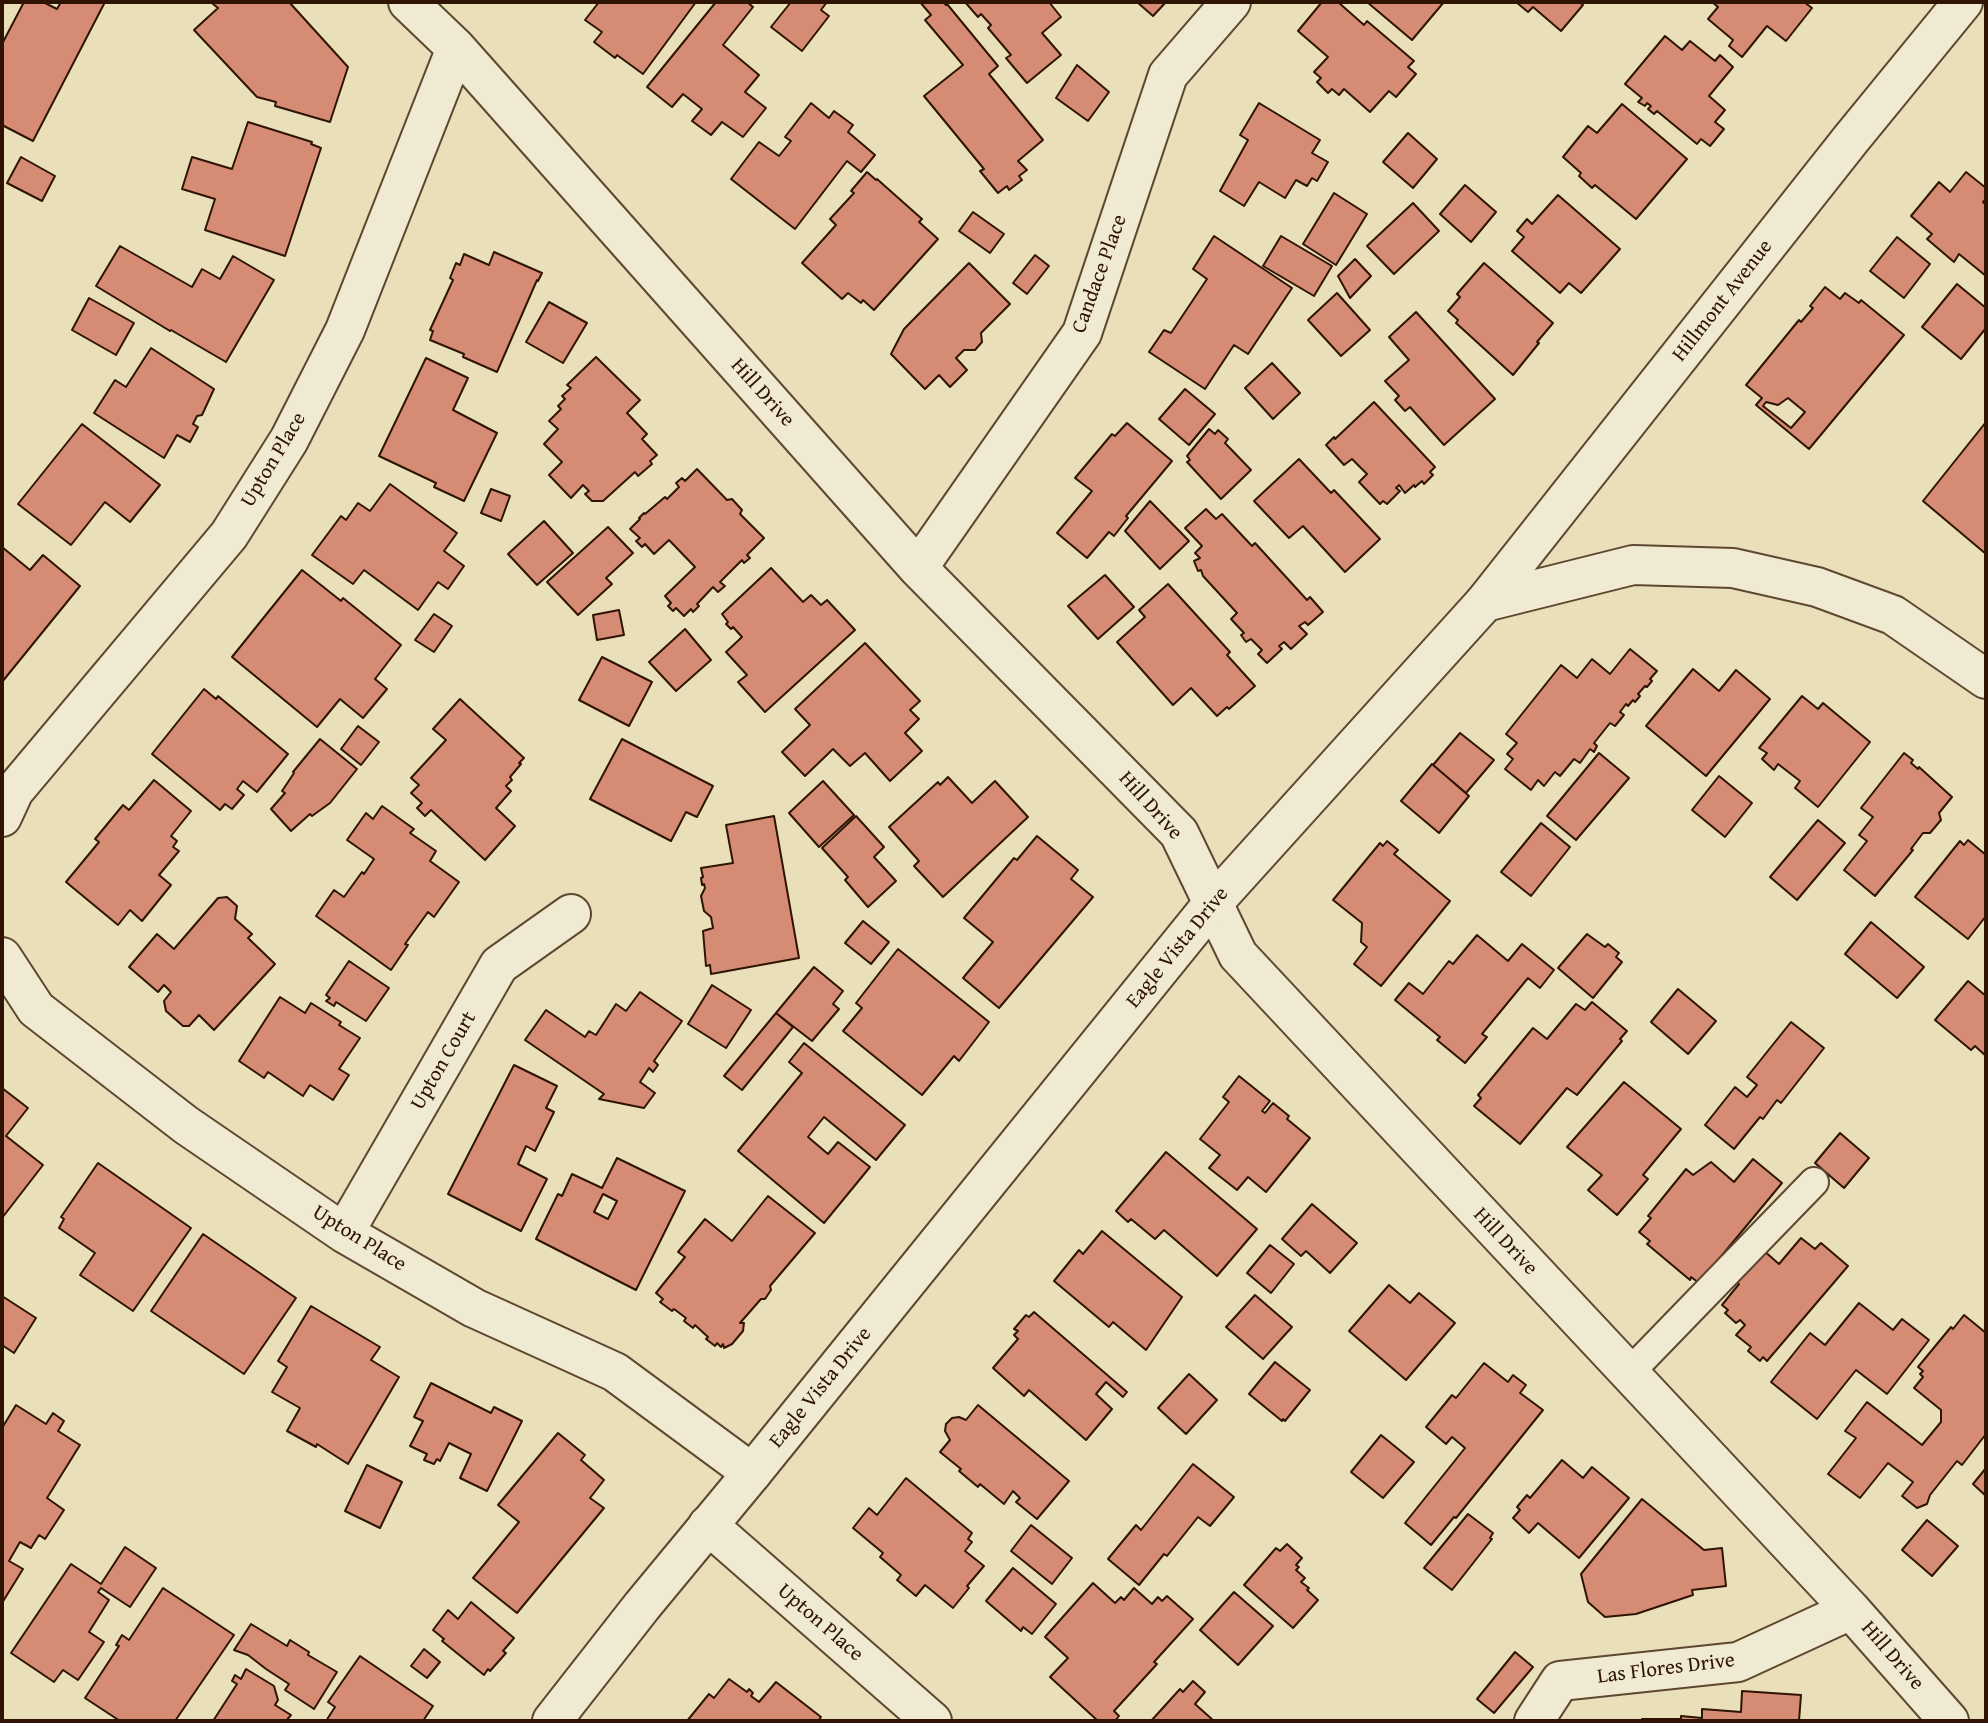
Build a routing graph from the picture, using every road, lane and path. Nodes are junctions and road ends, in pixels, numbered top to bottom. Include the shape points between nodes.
1 (408, 2) edge
2 (1231, 2) edge
3 (1963, 2) edge
4 (457, 48) junction
5 (918, 568) junction
6 (1485, 602) junction
7 (1986, 679) edge
8 (2, 817) edge
9 (1214, 902) junction
10 (571, 914) dead end
11 (2, 957) edge
12 (1814, 1182) dead end
13 (344, 1233) junction
14 (1628, 1374) junction
15 (752, 1473) junction
16 (708, 1525) junction
17 (1851, 1610) junction
18 (552, 1721) edge
19 (932, 1721) edge
20 (1534, 1721) edge
21 (1949, 1721) edge

1 - 4 street, Hill Drive
2 - 5 street, Candace Place via 1168,75 1082,333
3 - 6 street, Hillmont Avenue
4 - 5 street, Hill Drive
4 - 8 street, Upton Place via 345,330 289,440 229,534 15,791
5 - 9 street, Hill Drive via 1179,833
6 - 7 street via 1633,565 1733,568 1817,587 1893,615
6 - 9 street, Eagle Vista Drive
9 - 14 street, Hill Drive via 1238,955
9 - 15 street, Eagle Vista Drive
10 - 13 street, Upton Court via 499,965
11 - 13 street, Upton Place via 36,1009 186,1125
12 - 14 lane
13 - 15 street, Upton Place via 474,1308 615,1372
14 - 17 street, Hill Drive
15 - 16 street, Eagle Vista Drive
16 - 18 street, Eagle Vista Drive
16 - 19 street, Upton Place
17 - 20 street, Las Flores Drive via 1738,1662 1560,1681
17 - 21 street, Hill Drive

